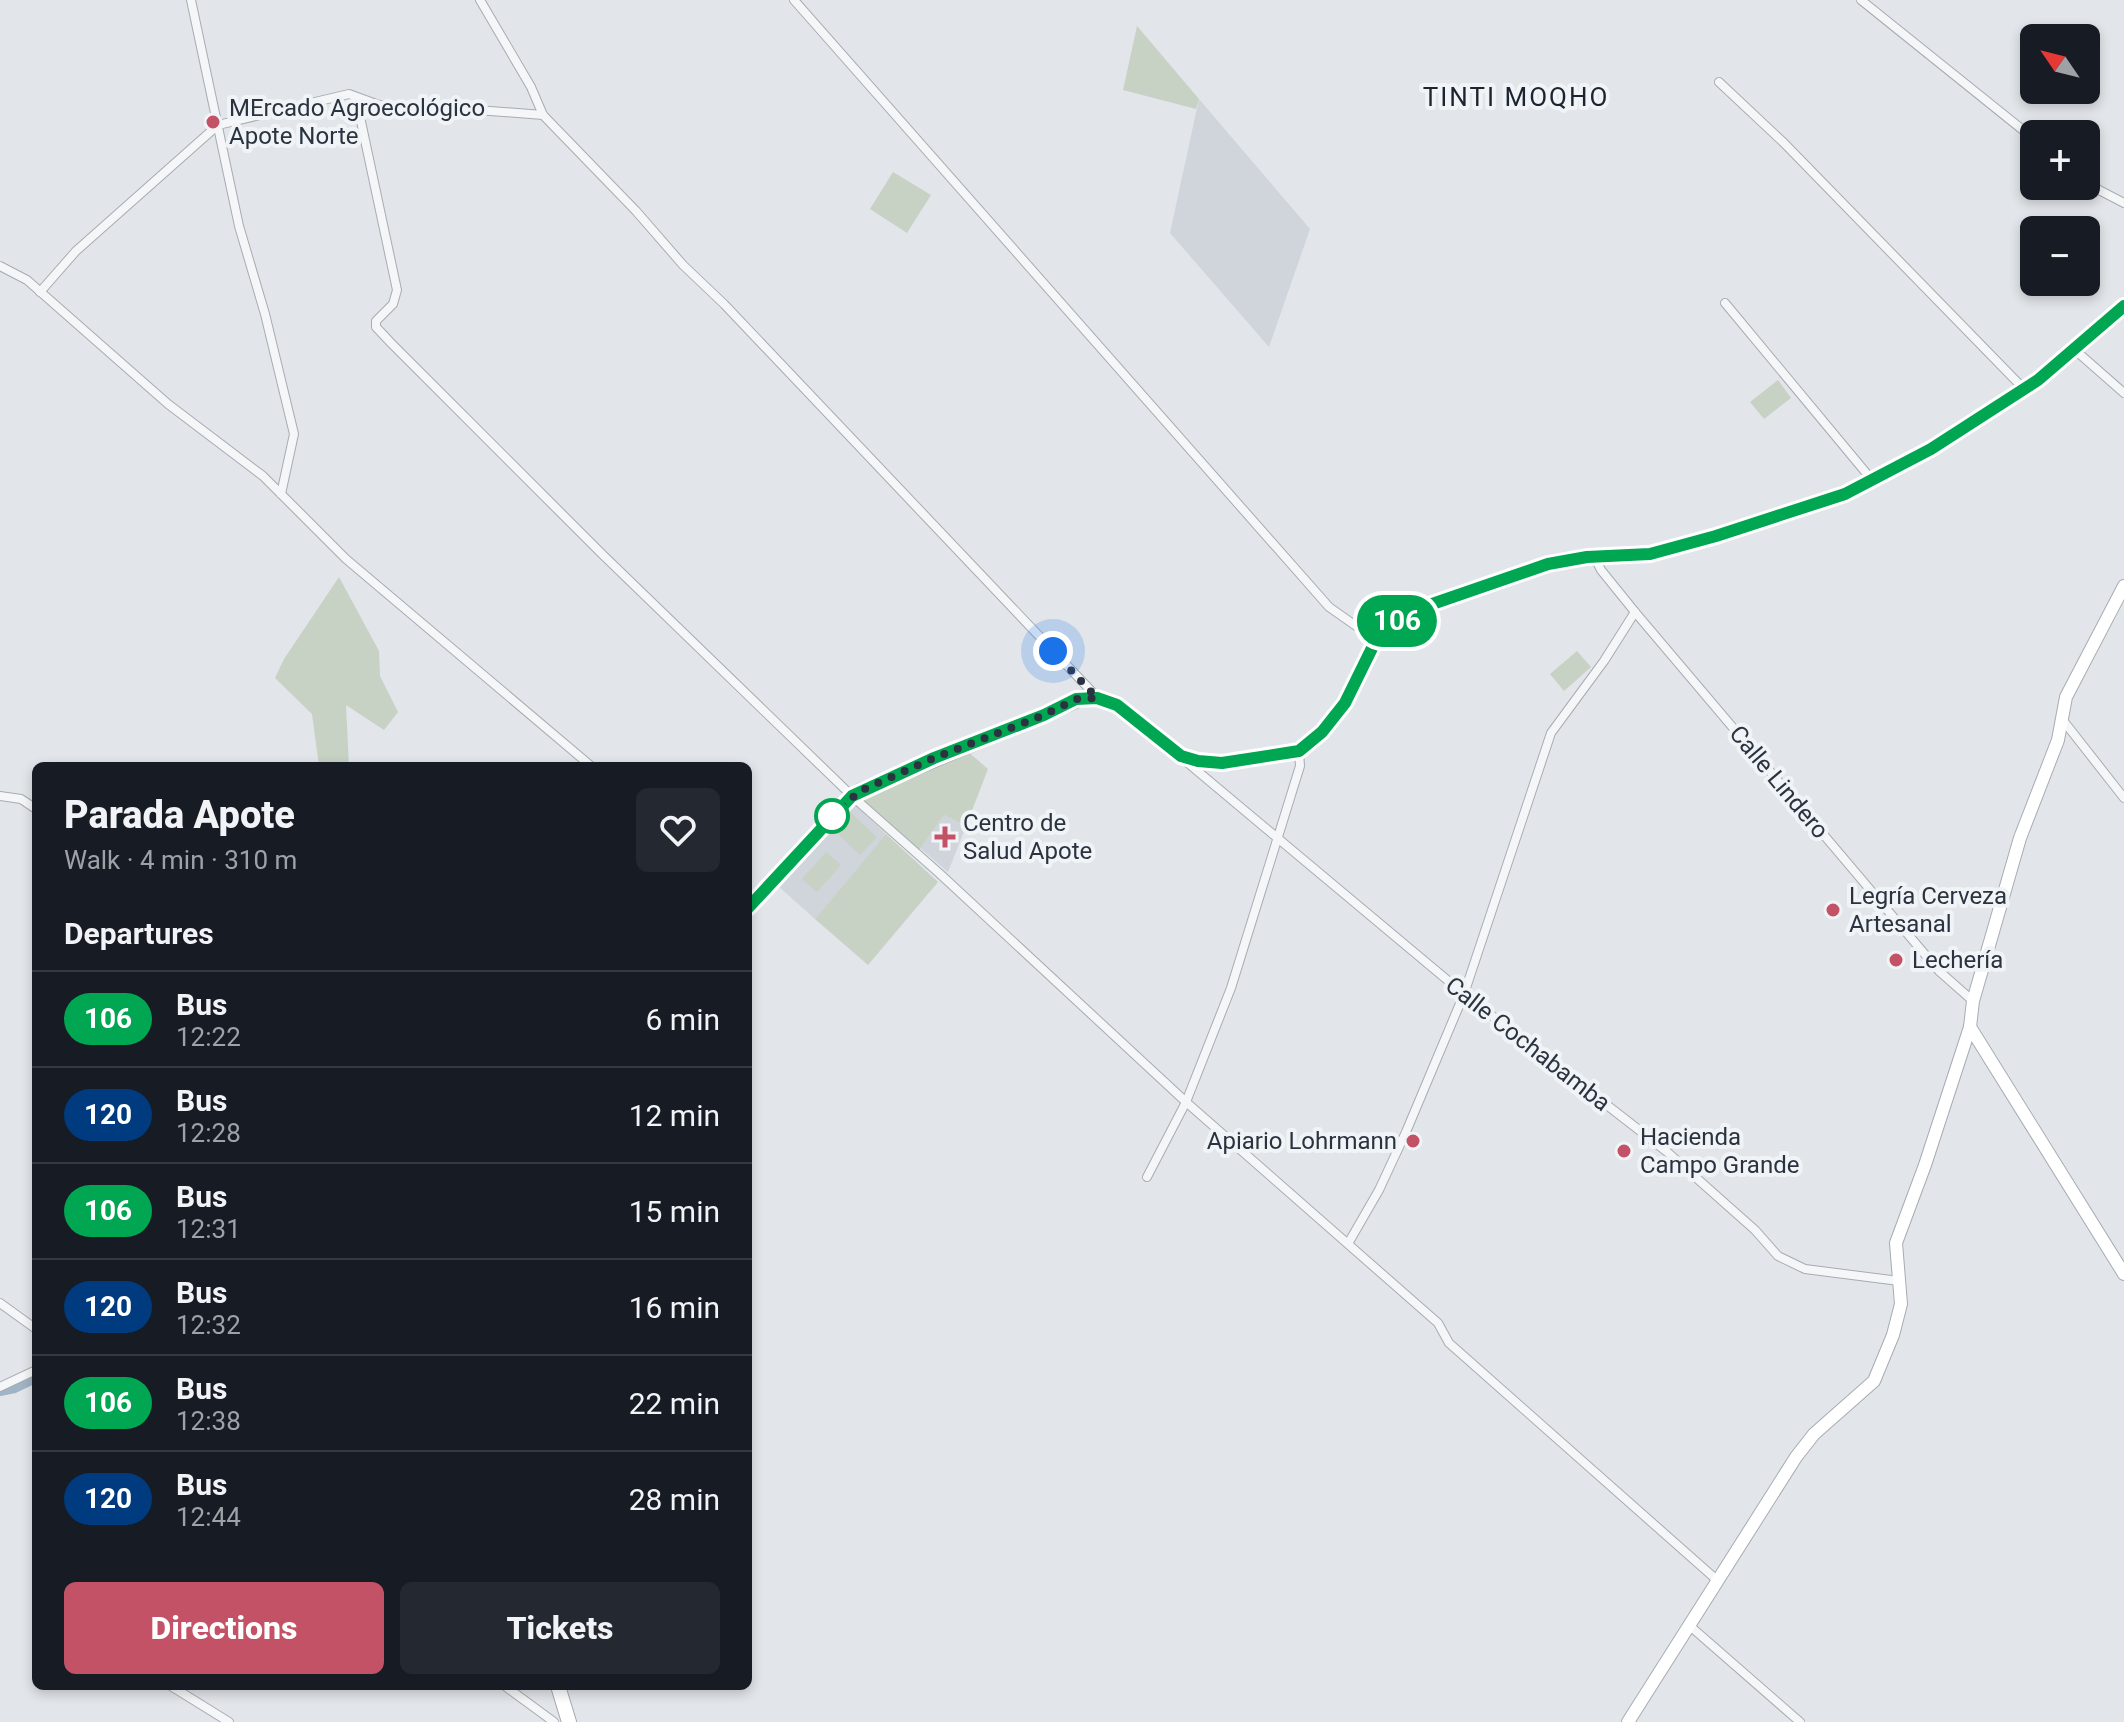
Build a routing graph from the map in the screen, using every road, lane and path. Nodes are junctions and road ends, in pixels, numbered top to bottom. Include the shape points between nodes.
1 (191, 0) edge
2 (480, 0) edge
3 (794, 0) edge
4 (1861, 0) edge
5 (1719, 82) dead end
6 (356, 98) junction
7 (543, 115) junction
8 (218, 125) junction
9 (2020, 128) edge
10 (2100, 191) edge
11 (2124, 203) edge
12 (0, 266) edge
13 (40, 292) junction
14 (1725, 303) dead end
15 (2124, 306) edge
16 (2075, 350) junction
17 (2024, 389) junction
18 (2124, 393) edge
19 (1872, 480) junction
20 (281, 494) junction
21 (1594, 556) junction
22 (2124, 586) edge
23 (1635, 612) junction
24 (1376, 640) junction
25 (1097, 698) junction
26 (2062, 719) junction
27 (1299, 751) junction
28 (1181, 756) junction
29 (586, 762) edge
30 (0, 796) edge
31 (852, 796) junction
32 (2124, 798) edge
33 (32, 806) edge
34 (1277, 838) junction
35 (752, 900) edge
36 (1464, 994) junction
37 (1973, 1001) junction
38 (1970, 1027) junction
39 (1186, 1102) junction
40 (1147, 1177) dead end
41 (1349, 1242) junction
42 (2124, 1274) edge
43 (1899, 1281) junction
44 (0, 1303) edge
45 (32, 1326) edge
46 (32, 1372) edge
47 (0, 1387) edge
48 (1718, 1581) junction
49 (1690, 1626) junction
50 (177, 1690) edge
51 (511, 1690) edge
52 (550, 1690) edge
53 (559, 1690) edge
54 (229, 1722) edge
55 (556, 1722) edge
56 (569, 1722) edge
57 (1628, 1722) edge
58 (1800, 1722) edge

1 - 8 street
2 - 7 street
3 - 24 street via 1329,607
4 - 9 street
5 - 17 street
6 - 7 street via 441,111
6 - 8 street via 349,94
6 - 31 street via 397,290 376,327
7 - 25 street
8 - 13 street via 76,251
8 - 20 street via 294,434
10 - 11 street
12 - 13 street
13 - 20 street
14 - 19 street
15 - 16 main road
16 - 17 main road
16 - 18 street
17 - 19 main road
19 - 21 main road via 1845,494 1716,536 1650,554
20 - 29 street via 346,559
21 - 23 street, Calle Lindero
21 - 24 main road via 1548,564 1409,612
22 - 26 street via 2066,697
23 - 36 street via 1551,733
23 - 37 street, Calle Lindero via 1939,971
24 - 27 main road via 1345,703
25 - 28 main road via 1117,705
25 - 31 main road via 1076,699
26 - 32 street
26 - 37 street via 2020,838
27 - 28 main road via 1222,763
27 - 34 street via 1300,766
28 - 34 street, Calle Cochabamba
30 - 33 street
31 - 35 main road
31 - 39 street
34 - 36 street, Calle Cochabamba
34 - 39 street via 1231,988
36 - 41 street via 1390,1167
36 - 43 street, Calle Cochabamba via 1666,1151 1778,1256 1805,1269
37 - 38 street
38 - 42 street
38 - 43 street via 1896,1243
39 - 40 street
39 - 41 street
41 - 48 street via 1438,1323 1449,1343
43 - 48 street via 1898,1319 1874,1381 1796,1457
44 - 45 street
46 - 47 street
48 - 49 street
49 - 57 street
49 - 58 street
50 - 54 street
51 - 55 street
52 - 55 main road
53 - 56 main road

